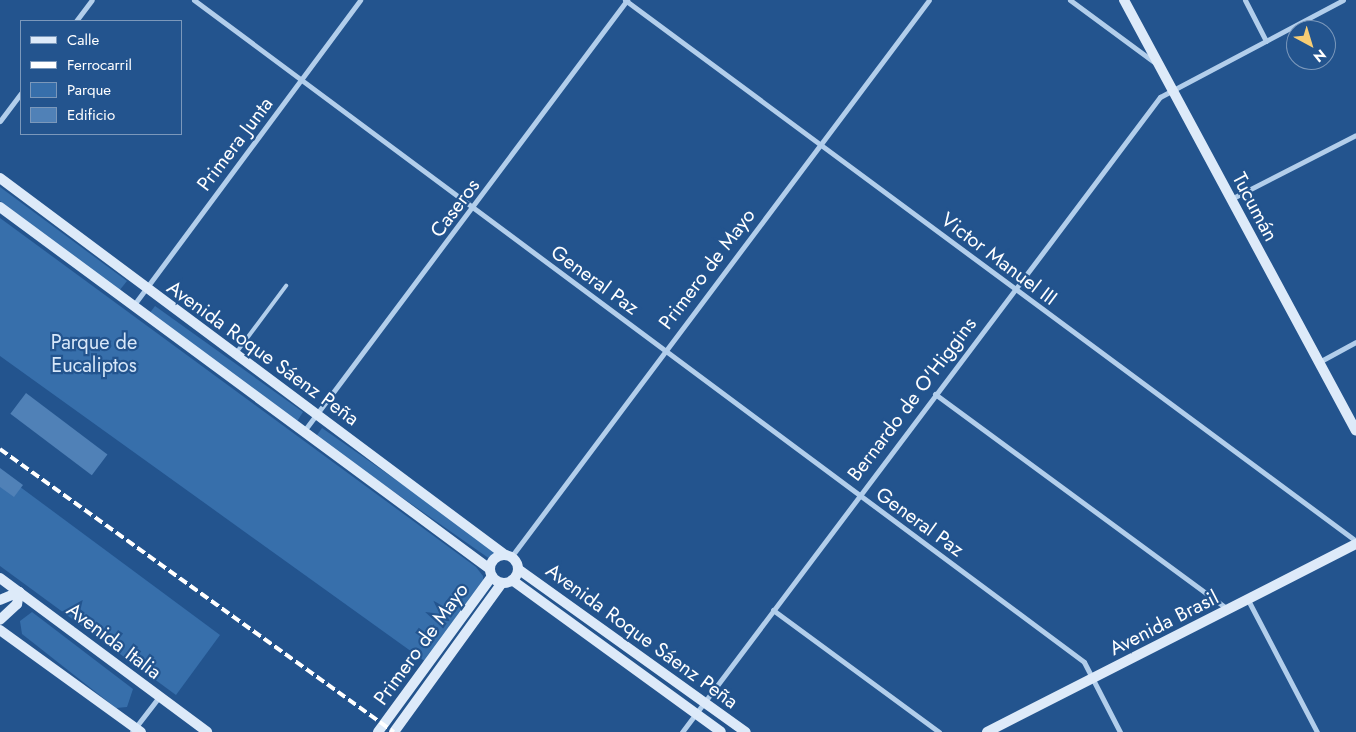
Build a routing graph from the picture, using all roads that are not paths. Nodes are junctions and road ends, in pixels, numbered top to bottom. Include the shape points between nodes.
1 (92, 0) edge
2 (194, 0) edge
3 (360, 0) edge
4 (626, 0) edge
5 (929, 0) edge
6 (1070, 0) edge
7 (1124, 0) edge
8 (1245, 0) edge
9 (1342, 0) edge
10 (77, 20) edge
11 (1266, 40) junction
12 (1158, 65) junction
13 (301, 79) junction
14 (1171, 89) junction
15 (20, 94) edge
16 (0, 121) edge
17 (1356, 135) edge
18 (821, 145) junction
19 (0, 178) edge
20 (1231, 200) junction
21 (0, 207) edge
22 (473, 209) junction
23 (286, 286) dead end
24 (1014, 288) junction
25 (146, 289) junction
26 (133, 306) junction
27 (1356, 342) edge
28 (667, 352) junction
29 (234, 354) junction
30 (1318, 363) junction
31 (935, 394) junction
32 (318, 414) junction
33 (1356, 430) edge
34 (304, 431) junction
35 (858, 495) junction
36 (1356, 542) edge
37 (508, 556) junction
38 (518, 569) junction
39 (491, 573) junction
40 (0, 578) edge
41 (507, 581) junction
42 (540, 584) junction
43 (18, 592) junction
44 (532, 595) junction
45 (0, 600) edge
46 (1248, 600) junction
47 (564, 602) junction
48 (1228, 609) junction
49 (773, 610) junction
50 (556, 612) junction
51 (0, 620) edge
52 (0, 630) edge
53 (606, 631) junction
54 (598, 642) junction
55 (645, 658) junction
56 (426, 667) junction
57 (636, 670) junction
58 (436, 674) junction
59 (1094, 678) junction
60 (159, 697) junction
61 (704, 701) junction
62 (696, 713) junction
63 (136, 731) edge
64 (207, 732) edge
65 (378, 732) edge
66 (394, 732) edge
67 (682, 732) edge
68 (722, 732) edge
69 (746, 732) edge
70 (939, 732) edge
71 (987, 732) edge
72 (1120, 732) edge
73 (1317, 732) edge

1 - 10 street
2 - 13 street, General Paz
3 - 13 street, Primera Junta
4 - 18 street, Victor Manuel III
4 - 22 street, Caseros
5 - 18 street, Primero de Mayo
6 - 12 street
7 - 12 street, Tucumán
8 - 11 street
9 - 11 street
11 - 14 street via 1194,81
12 - 14 street, Tucumán
13 - 22 street, General Paz
13 - 25 street, Primera Junta
14 - 20 street, Tucumán
14 - 24 street, Bernardo de O'Higgins via 1160,97
15 - 16 street
17 - 20 street
18 - 24 street, Victor Manuel III
18 - 28 street, Primero de Mayo
19 - 25 street, Avenida Roque Sáenz Peña
20 - 30 street, Tucumán
21 - 26 street, Avenida Roque Sáenz Peña
22 - 28 street, General Paz
22 - 32 street, Caseros
23 - 29 lane
24 - 31 street, Bernardo de O'Higgins
24 - 36 street, Victor Manuel III
25 - 26 street, Primera Junta
25 - 29 street, Avenida Roque Sáenz Peña
26 - 34 street, Avenida Roque Sáenz Peña
27 - 30 street
28 - 35 street, General Paz
28 - 37 street, Primero de Mayo
29 - 32 street, Avenida Roque Sáenz Peña
30 - 33 street, Tucumán
31 - 35 street, Bernardo de O'Higgins
31 - 48 street
32 - 34 street, Caseros
32 - 37 street, Avenida Roque Sáenz Peña
34 - 39 street, Avenida Roque Sáenz Peña
35 - 49 street, Bernardo de O'Higgins
35 - 59 street, General Paz via 1084,662
36 - 46 street, Avenida Brasil
37 - 38 street
37 - 39 street, Primero de Mayo via 494,560
38 - 41 street, Primero de Mayo
38 - 42 street, Avenida Roque Sáenz Peña
39 - 41 street, Avenida Roque Sáenz Peña
39 - 56 street, Primero de Mayo
40 - 43 street, Avenida Italia
41 - 44 street, Avenida Roque Sáenz Peña
41 - 58 street, Primero de Mayo
42 - 44 street
42 - 47 street, Avenida Roque Sáenz Peña
43 - 45 street
43 - 51 street via 17,604
43 - 60 street, Avenida Italia
44 - 50 street, Avenida Roque Sáenz Peña
46 - 48 street, Avenida Brasil
46 - 73 street
47 - 50 street
47 - 53 street, Avenida Roque Sáenz Peña
48 - 59 street, Avenida Brasil
49 - 61 street, Bernardo de O'Higgins
49 - 70 street
50 - 54 street, Avenida Roque Sáenz Peña
52 - 63 street
53 - 54 street
53 - 55 street, Avenida Roque Sáenz Peña
54 - 57 street, Avenida Roque Sáenz Peña
55 - 57 street
55 - 61 street, Avenida Roque Sáenz Peña
56 - 58 street
56 - 65 street, Primero de Mayo
57 - 62 street, Avenida Roque Sáenz Peña
58 - 66 street, Primero de Mayo
59 - 71 street, Avenida Brasil
59 - 72 street, General Paz
60 - 63 street
60 - 64 street, Avenida Italia
61 - 62 street, Bernardo de O'Higgins
61 - 69 street, Avenida Roque Sáenz Peña
62 - 67 street, Bernardo de O'Higgins
62 - 68 street, Avenida Roque Sáenz Peña

